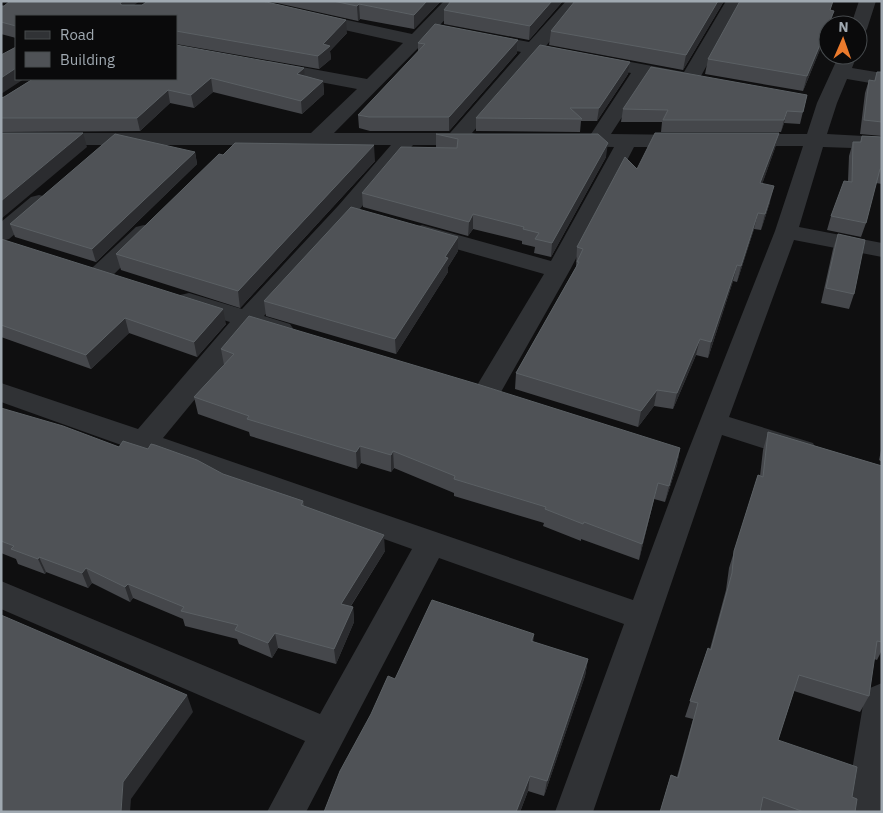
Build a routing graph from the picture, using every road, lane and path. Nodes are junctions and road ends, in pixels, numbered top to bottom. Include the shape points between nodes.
1 (313, 1) edge
2 (454, 1) edge
3 (574, 1) edge
4 (728, 2) edge
5 (873, 3) edge
6 (866, 15) edge
7 (422, 34) junction
8 (534, 50) junction
9 (254, 64) edge
10 (844, 65) edge
11 (850, 65) edge
12 (643, 70) junction
13 (882, 79) edge
14 (371, 86) junction
15 (1, 139) edge
16 (112, 139) junction
17 (239, 139) junction
18 (316, 139) junction
19 (407, 139) junction
20 (456, 139) junction
21 (494, 139) edge
22 (550, 140) edge
23 (597, 140) junction
24 (814, 140) junction
25 (628, 141) junction
26 (882, 144) edge
27 (90, 158) edge
28 (218, 160) edge
29 (53, 190) edge
30 (346, 211) junction
31 (373, 219) edge
32 (156, 220) edge
33 (400, 226) edge
34 (786, 231) junction
35 (7, 241) edge
36 (882, 250) edge
37 (558, 270) junction
38 (129, 281) edge
39 (165, 293) edge
40 (246, 320) junction
41 (302, 336) edge
42 (1, 392) edge
43 (515, 400) edge
44 (714, 422) junction
45 (144, 442) junction
46 (826, 457) edge
47 (432, 542) junction
48 (1, 594) edge
49 (643, 617) junction
50 (882, 699) edge
51 (328, 734) junction
52 (286, 812) edge
53 (574, 812) edge
54 (864, 812) edge

1 - 7 street via 298,14
2 - 7 street
3 - 8 street
4 - 12 street via 699,81
5 - 6 street
7 - 8 street
7 - 14 street
8 - 12 street
8 - 20 street
9 - 14 street
10 - 24 street via 818,101
11 - 13 street
12 - 23 street
14 - 18 street
15 - 16 street
16 - 17 street
16 - 27 street
17 - 18 street
17 - 28 street
18 - 19 street
19 - 20 street
19 - 30 street
20 - 21 street
22 - 23 street
23 - 25 street
24 - 25 street
24 - 26 street
24 - 34 street
25 - 37 street
29 - 35 street
30 - 31 street
30 - 40 street
32 - 38 street via 93,269
33 - 37 street
34 - 36 street
34 - 44 street
37 - 43 street via 478,389
39 - 40 street
40 - 41 street
40 - 45 street
42 - 45 street
44 - 46 street
44 - 49 street via 690,456
45 - 47 street
47 - 49 street
47 - 51 street
48 - 51 street
49 - 53 street
50 - 54 street
51 - 52 street

